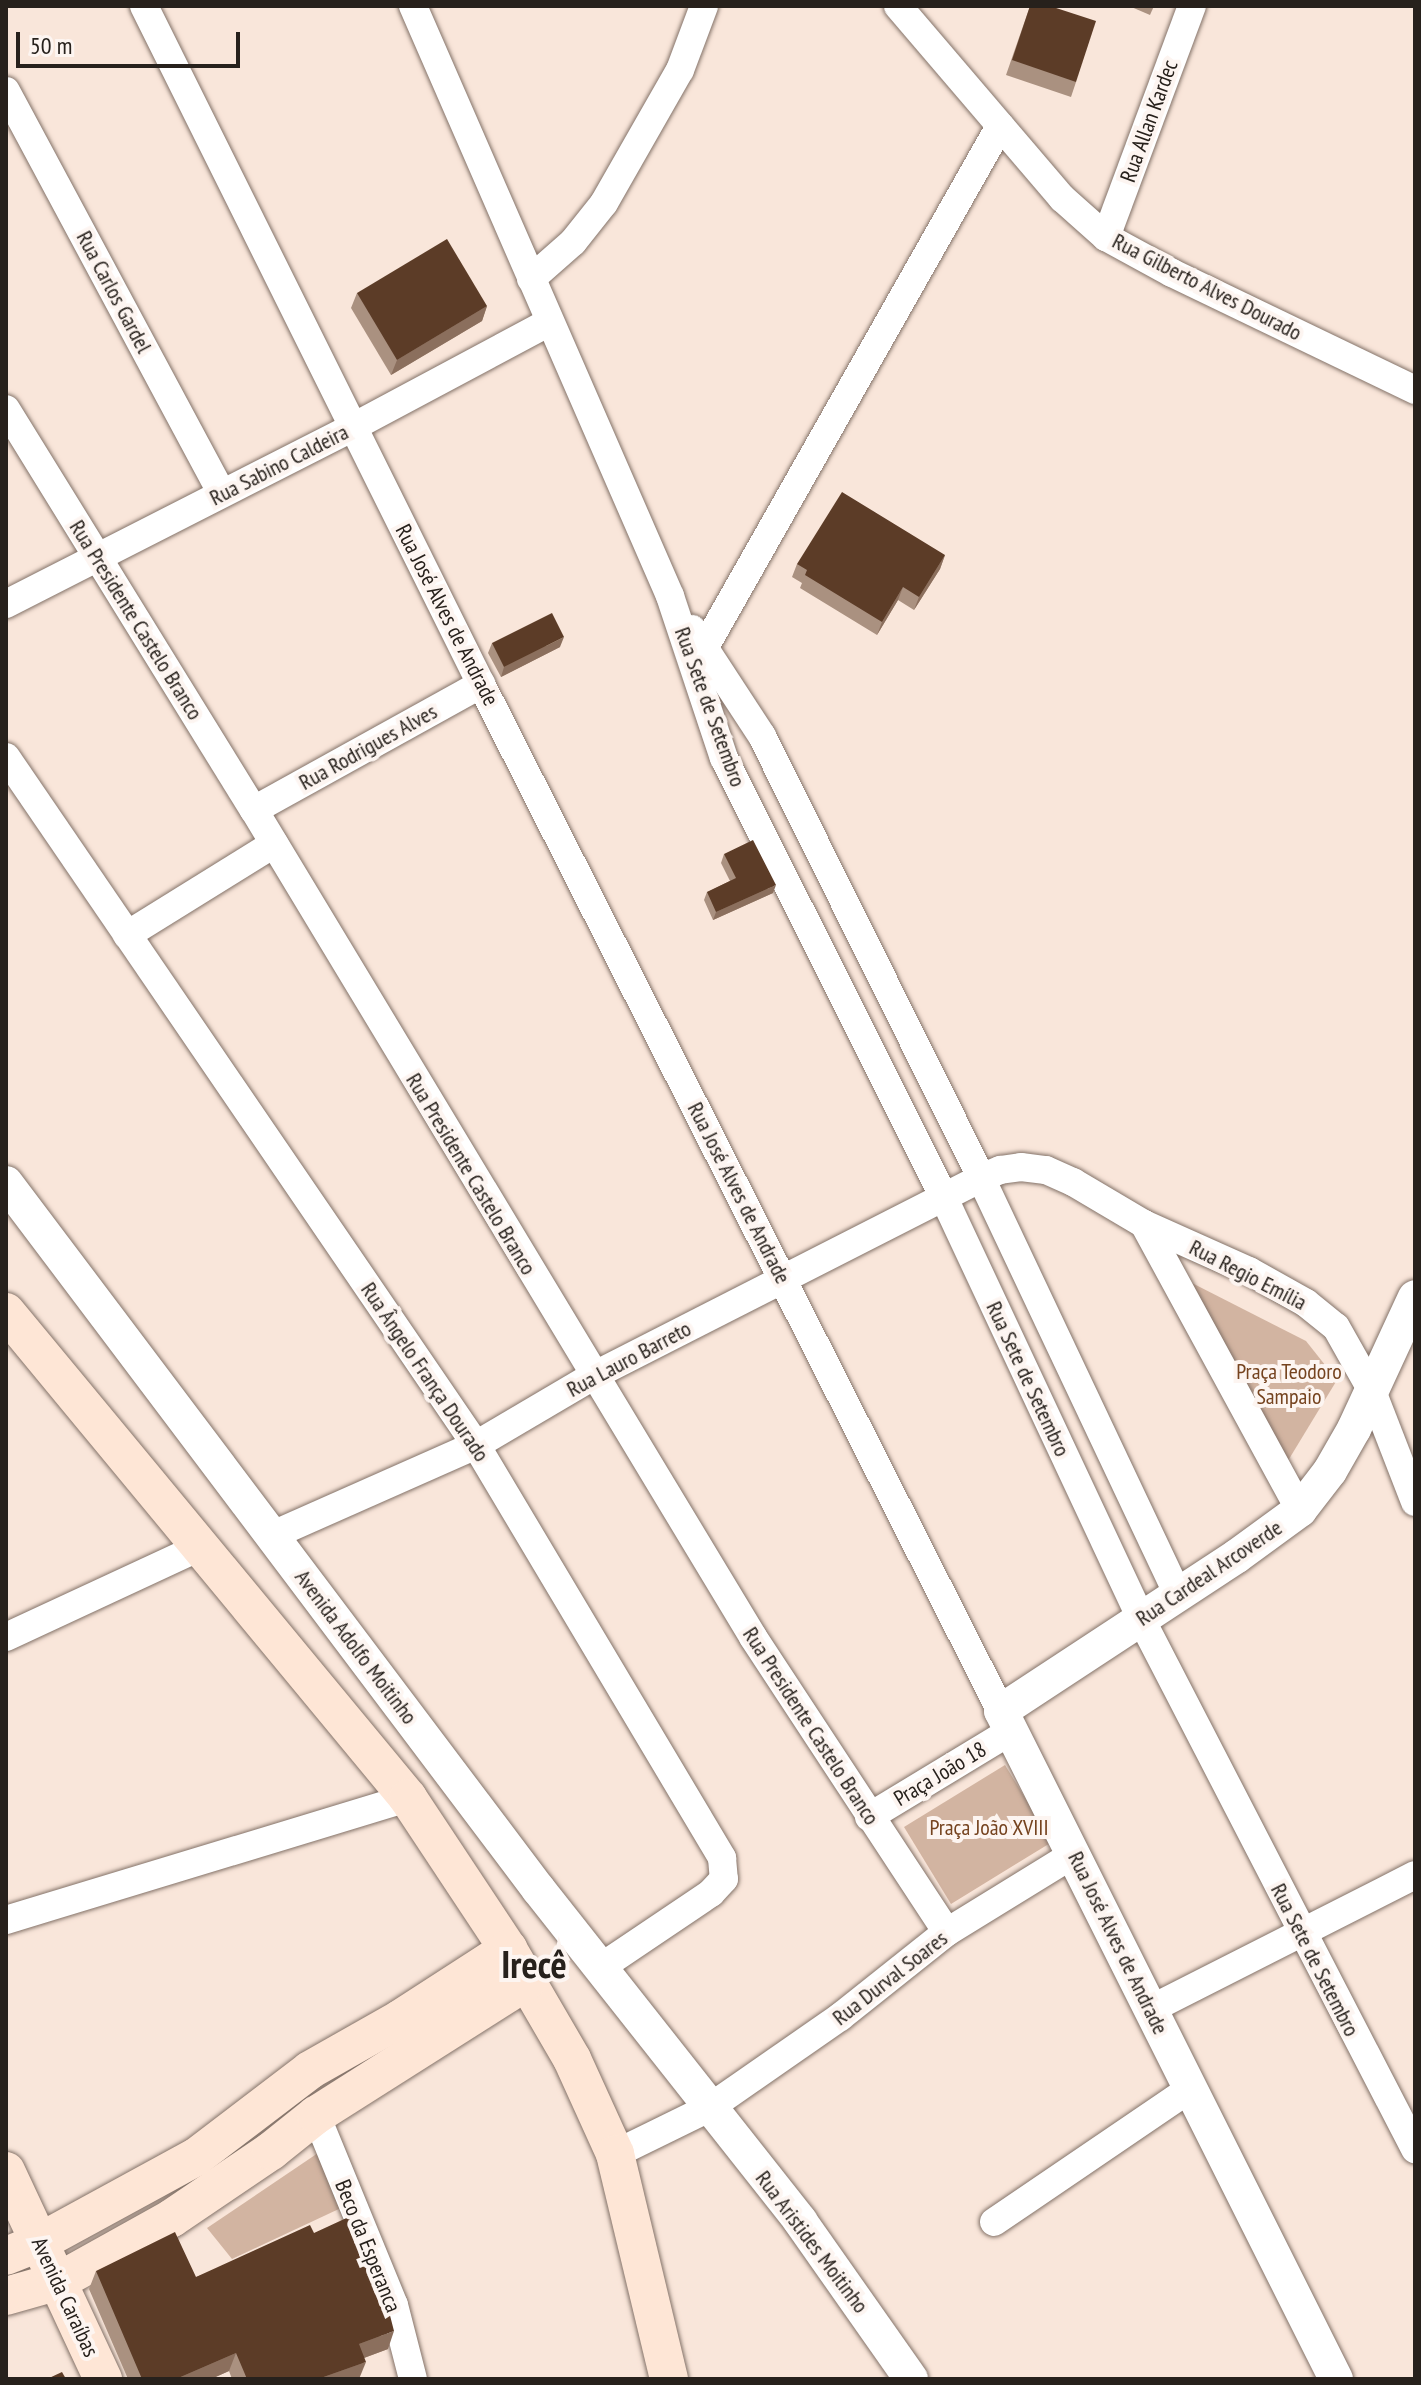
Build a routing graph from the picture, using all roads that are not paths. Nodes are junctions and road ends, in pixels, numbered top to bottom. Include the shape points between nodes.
1 (144, 6) edge
2 (413, 6) edge
3 (704, 6) edge
4 (898, 6) edge
5 (1192, 6) edge
6 (6, 91) edge
7 (1000, 126) junction
8 (1106, 237) junction
9 (531, 279) junction
10 (550, 322) junction
11 (1415, 390) edge
12 (6, 409) edge
13 (353, 427) junction
14 (222, 493) junction
15 (96, 557) junction
16 (6, 604) edge
17 (699, 657) junction
18 (481, 684) junction
19 (6, 757) edge
20 (254, 810) junction
21 (274, 844) junction
22 (127, 935) junction
23 (981, 1178) junction
24 (6, 1183) edge
25 (944, 1198) junction
26 (1144, 1224) junction
27 (783, 1279) junction
28 (1415, 1297) edge
29 (6, 1312) edge
30 (593, 1376) junction
31 (1372, 1391) junction
32 (476, 1445) junction
33 (1415, 1502) edge
34 (1300, 1510) junction
35 (273, 1535) junction
36 (200, 1547) junction
37 (1178, 1595) junction
38 (1141, 1619) junction
39 (6, 1637) edge
40 (1006, 1721) junction
41 (408, 1798) junction
42 (869, 1817) junction
43 (1074, 1854) junction
44 (1415, 1875) edge
45 (6, 1920) edge
46 (947, 1932) junction
47 (1301, 1933) junction
48 (508, 1949) junction
49 (600, 1968) junction
50 (527, 1981) junction
51 (1151, 2009) junction
52 (1190, 2089) junction
53 (709, 2108) junction
54 (316, 2115) junction
55 (1415, 2149) edge
56 (615, 2154) junction
57 (6, 2171) edge
58 (994, 2222) dead end
59 (23, 2249) edge
60 (59, 2281) junction
61 (6, 2296) edge
62 (103, 2379) edge
63 (413, 2379) edge
64 (669, 2379) edge
65 (911, 2379) edge
66 (1336, 2379) edge

1 - 13 street, Rua José Alves de Andrade
2 - 9 street, Rua Sete de Setembro
3 - 9 street via 680,70 604,203 573,242
4 - 7 street, Rua Gilberto Alves Dourado
5 - 8 street, Rua Allan Kardec
6 - 14 street, Rua Carlos Gardel
7 - 8 street, Rua Gilberto Alves Dourado via 1062,198
7 - 17 street
8 - 11 street, Rua Gilberto Alves Dourado
9 - 10 street, Rua Sete de Setembro
10 - 13 street, Rua Sabino Caldeira
10 - 17 street, Rua Sete de Setembro
12 - 15 street, Rua Presidente Castelo Branco
13 - 14 street, Rua Sabino Caldeira
13 - 18 street, Rua José Alves de Andrade
14 - 15 street, Rua Sabino Caldeira
15 - 16 street, Rua Sabino Caldeira
15 - 20 street, Rua Presidente Castelo Branco
17 - 23 street, Rua Sete de Setembro via 762,736
17 - 25 street, Rua Sete de Setembro via 724,758
18 - 20 street, Rua Rodrigues Alves
18 - 27 street, Rua José Alves de Andrade
19 - 22 street, Rua Ângelo França Dourado
20 - 21 street, Rua Presidente Castelo Branco
21 - 22 street
21 - 30 street, Rua Presidente Castelo Branco
22 - 32 street, Rua Ângelo França Dourado
23 - 25 street, Rua Lauro Barreto
23 - 26 street, Rua Regio Emília via 1021,1167 1046,1170
23 - 37 street, Rua Sete de Setembro
24 - 35 street, Avenida Adolfo Moitinho
25 - 27 street, Rua Lauro Barreto
25 - 38 street, Rua Sete de Setembro
26 - 31 street, Rua Regio Emília via 1306,1303 1336,1327
26 - 34 street
27 - 30 street, Rua Lauro Barreto
27 - 40 street, Rua José Alves de Andrade
28 - 31 street, Rua Cardeal Arcoverde
29 - 36 main road
30 - 32 street, Rua Lauro Barreto
30 - 42 street, Rua Presidente Castelo Branco
31 - 33 street, Rua Regio Emília
31 - 34 street, Rua Cardeal Arcoverde via 1330,1471
32 - 35 street, Rua Lauro Barreto
32 - 49 street, Rua Ângelo França Dourado via 709,1833 725,1870 711,1893
34 - 37 street, Rua Cardeal Arcoverde
35 - 49 street, Avenida Adolfo Moitinho
36 - 39 street
36 - 41 main road
37 - 38 street, Rua Cardeal Arcoverde
38 - 40 street, Rua Cardeal Arcoverde
38 - 47 street, Rua Sete de Setembro
40 - 42 street, Praça João 18
40 - 43 street, Rua José Alves de Andrade
41 - 45 street
41 - 48 main road
42 - 46 street, Rua Presidente Castelo Branco
43 - 46 street, Rua Durval Soares
43 - 51 street, Rua José Alves de Andrade
44 - 47 street
46 - 53 street, Rua Durval Soares via 840,2017
47 - 51 street
47 - 55 street, Rua Sete de Setembro
48 - 50 main road
48 - 59 main road via 310,2070 196,2157
49 - 53 street, Avenida Adolfo Moitinho
50 - 54 main road
50 - 56 main road via 572,2059
51 - 52 street, Rua José Alves de Andrade
52 - 58 street
52 - 66 street, Rua José Alves de Andrade
53 - 56 street, Rua Durval Soares
53 - 65 street, Rua Aristides Moitinho via 800,2221
54 - 60 main road via 172,2218
54 - 63 street, Beco da Esperanca via 394,2305
56 - 64 main road
57 - 59 main road, Avenida Caraíbas
59 - 60 main road, Avenida Caraíbas
60 - 61 main road
60 - 62 main road, Avenida Caraíbas

